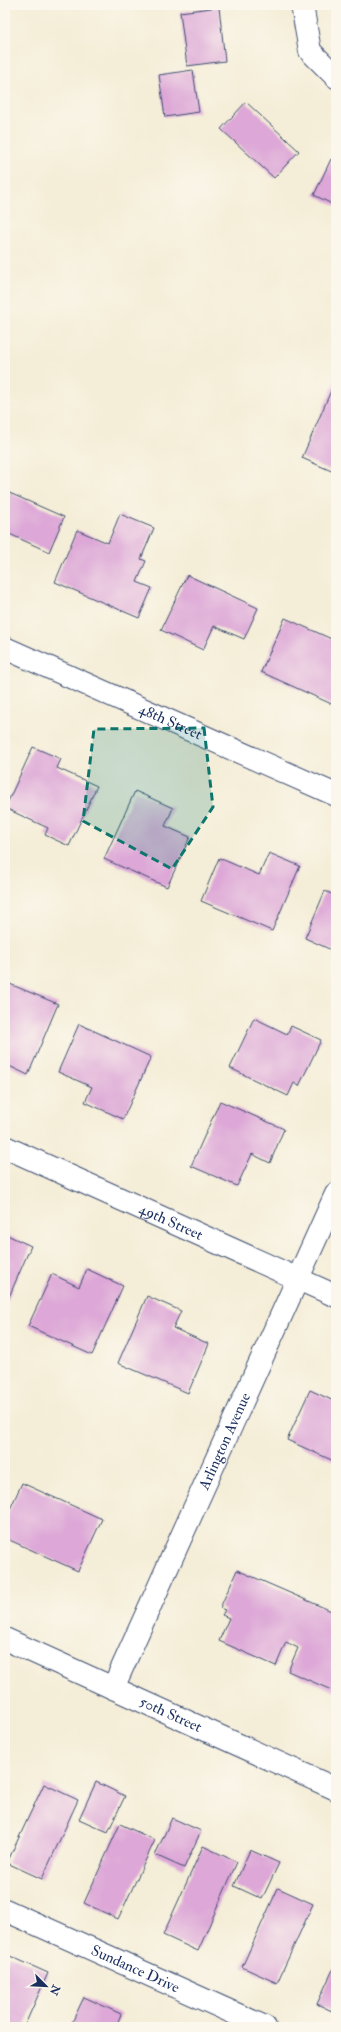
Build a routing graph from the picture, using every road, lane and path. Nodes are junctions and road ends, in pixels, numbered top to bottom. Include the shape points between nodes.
1 (302, 5) edge
2 (336, 77) edge
3 (5, 648) edge
4 (336, 795) edge
5 (5, 1147) edge
6 (336, 1194) edge
7 (298, 1279) junction
8 (336, 1296) edge
9 (5, 1640) edge
10 (113, 1688) junction
11 (336, 1789) edge
12 (5, 1910) edge
13 (265, 2027) edge

1 - 2 street via 310,51
3 - 4 street, 48th Street
5 - 7 street, 49th Street
6 - 7 street, Arlington Avenue
7 - 8 street, 49th Street
7 - 10 street, Arlington Avenue
9 - 10 street, 50th Street
10 - 11 street, 50th Street
12 - 13 street, Sundance Drive

